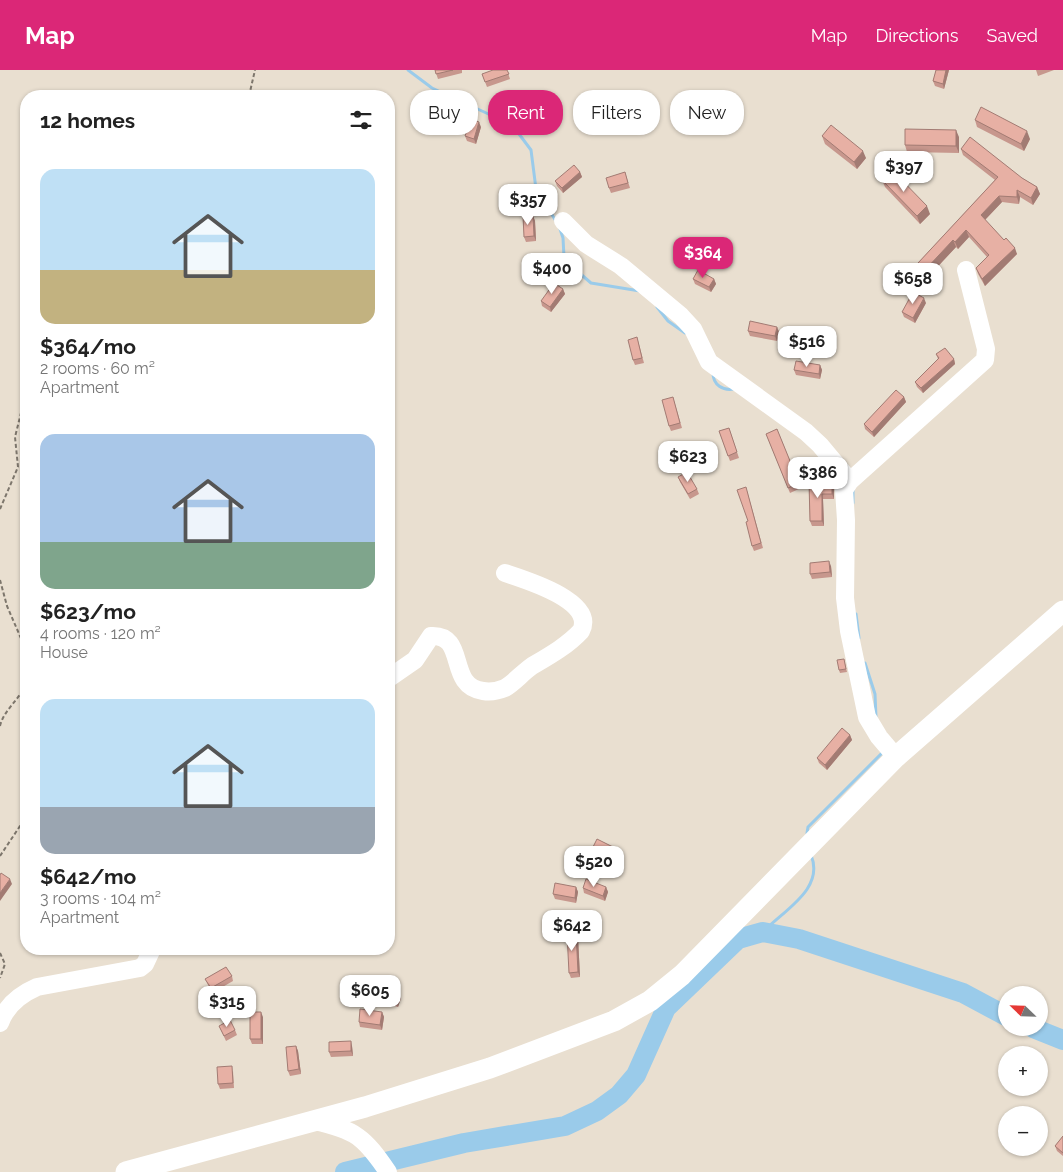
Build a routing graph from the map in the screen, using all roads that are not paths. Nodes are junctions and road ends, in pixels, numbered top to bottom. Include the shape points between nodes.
1 (563, 221) dead end
2 (966, 270) dead end
3 (850, 481) junction
4 (505, 573) dead end
5 (1063, 611) edge
6 (395, 674) edge
7 (896, 757) junction
8 (149, 955) edge
9 (2, 1014) edge
10 (313, 1121) junction
11 (126, 1172) edge
12 (388, 1172) edge

1 - 3 street via 586,244 621,266 681,316 693,329 709,362 806,432
2 - 3 street via 986,349 985,360
3 - 7 street via 844,490 845,598 850,631 867,717
4 - 6 street via 542,586 577,607 584,617 581,631 504,688 491,692 471,687 460,676 452,646 438,635 431,636 415,660
5 - 7 main road
7 - 10 main road via 682,975 650,1001 614,1021 490,1068
8 - 9 street via 140,968 37,987
10 - 11 main road
10 - 12 street via 339,1126 355,1134 370,1145

